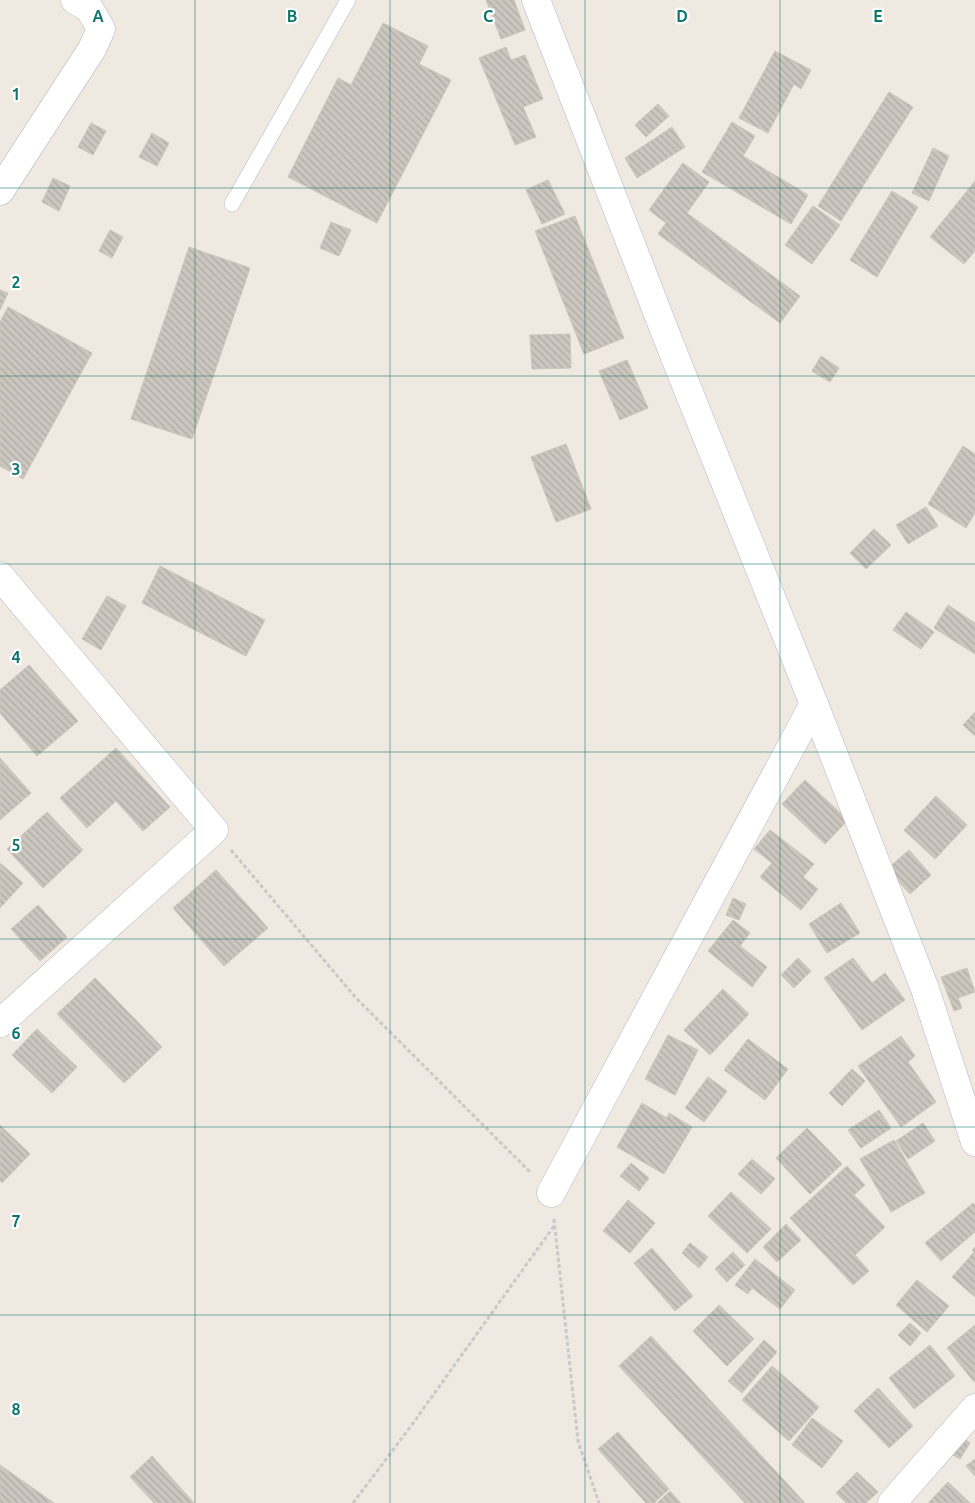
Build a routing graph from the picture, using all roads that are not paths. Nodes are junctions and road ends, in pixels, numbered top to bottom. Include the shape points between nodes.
1 (76, 0) edge
2 (348, 0) edge
3 (536, 0) edge
4 (0, 191) edge
5 (232, 204) dead end
6 (0, 576) edge
7 (814, 704) junction
8 (0, 1022) edge
9 (975, 1142) edge
10 (551, 1193) road end
11 (975, 1408) edge
12 (892, 1503) edge

1 - 4 street via 88,8 101,30
2 - 5 lane
3 - 7 street
6 - 8 street via 214,830
7 - 9 street via 925,989
7 - 10 street
11 - 12 street

